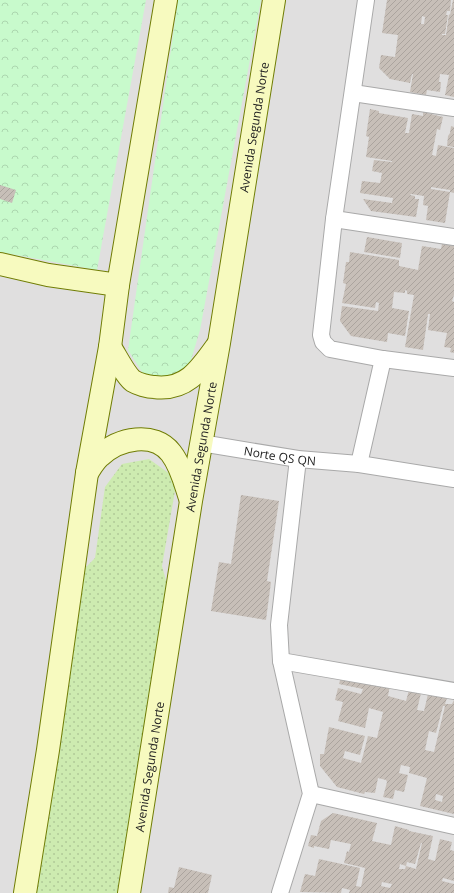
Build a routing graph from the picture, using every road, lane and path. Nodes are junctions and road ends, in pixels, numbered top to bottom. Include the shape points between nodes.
1 (166, 0) edge
2 (274, 0) edge
3 (366, 0) edge
4 (353, 93) junction
5 (454, 108) edge
6 (334, 219) junction
7 (454, 237) edge
8 (0, 264) edge
9 (118, 285) junction
10 (219, 343) junction
11 (110, 348) junction
12 (383, 358) junction
13 (454, 368) edge
14 (202, 443) junction
15 (298, 459) junction
16 (359, 464) junction
17 (87, 473) junction
18 (454, 479) edge
19 (191, 501) junction
20 (281, 661) junction
21 (454, 691) edge
22 (311, 794) junction
23 (454, 826) edge
24 (25, 893) edge
25 (129, 893) edge
26 (280, 893) edge

1 - 9 main road
2 - 10 main road, Avenida Segunda Norte
3 - 4 street
4 - 5 street
4 - 6 street
6 - 7 street
6 - 12 street via 321,335 323,342 330,349
8 - 9 main road via 48,275
9 - 11 main road
10 - 11 main road via 195,374 180,385 164,388 149,387 133,380
10 - 14 main road, Avenida Segunda Norte
11 - 17 main road
12 - 13 street
12 - 16 street
14 - 15 street, Norte QS QN
14 - 19 main road, Avenida Segunda Norte
15 - 16 street, Norte QS QN
15 - 20 street via 279,625
16 - 18 street, Norte QS QN
17 - 19 main road via 101,455 116,445 130,440 146,439 158,442 171,452 180,467
17 - 24 main road
19 - 25 main road, Avenida Segunda Norte
20 - 21 street
20 - 22 street
22 - 23 street
22 - 26 street

